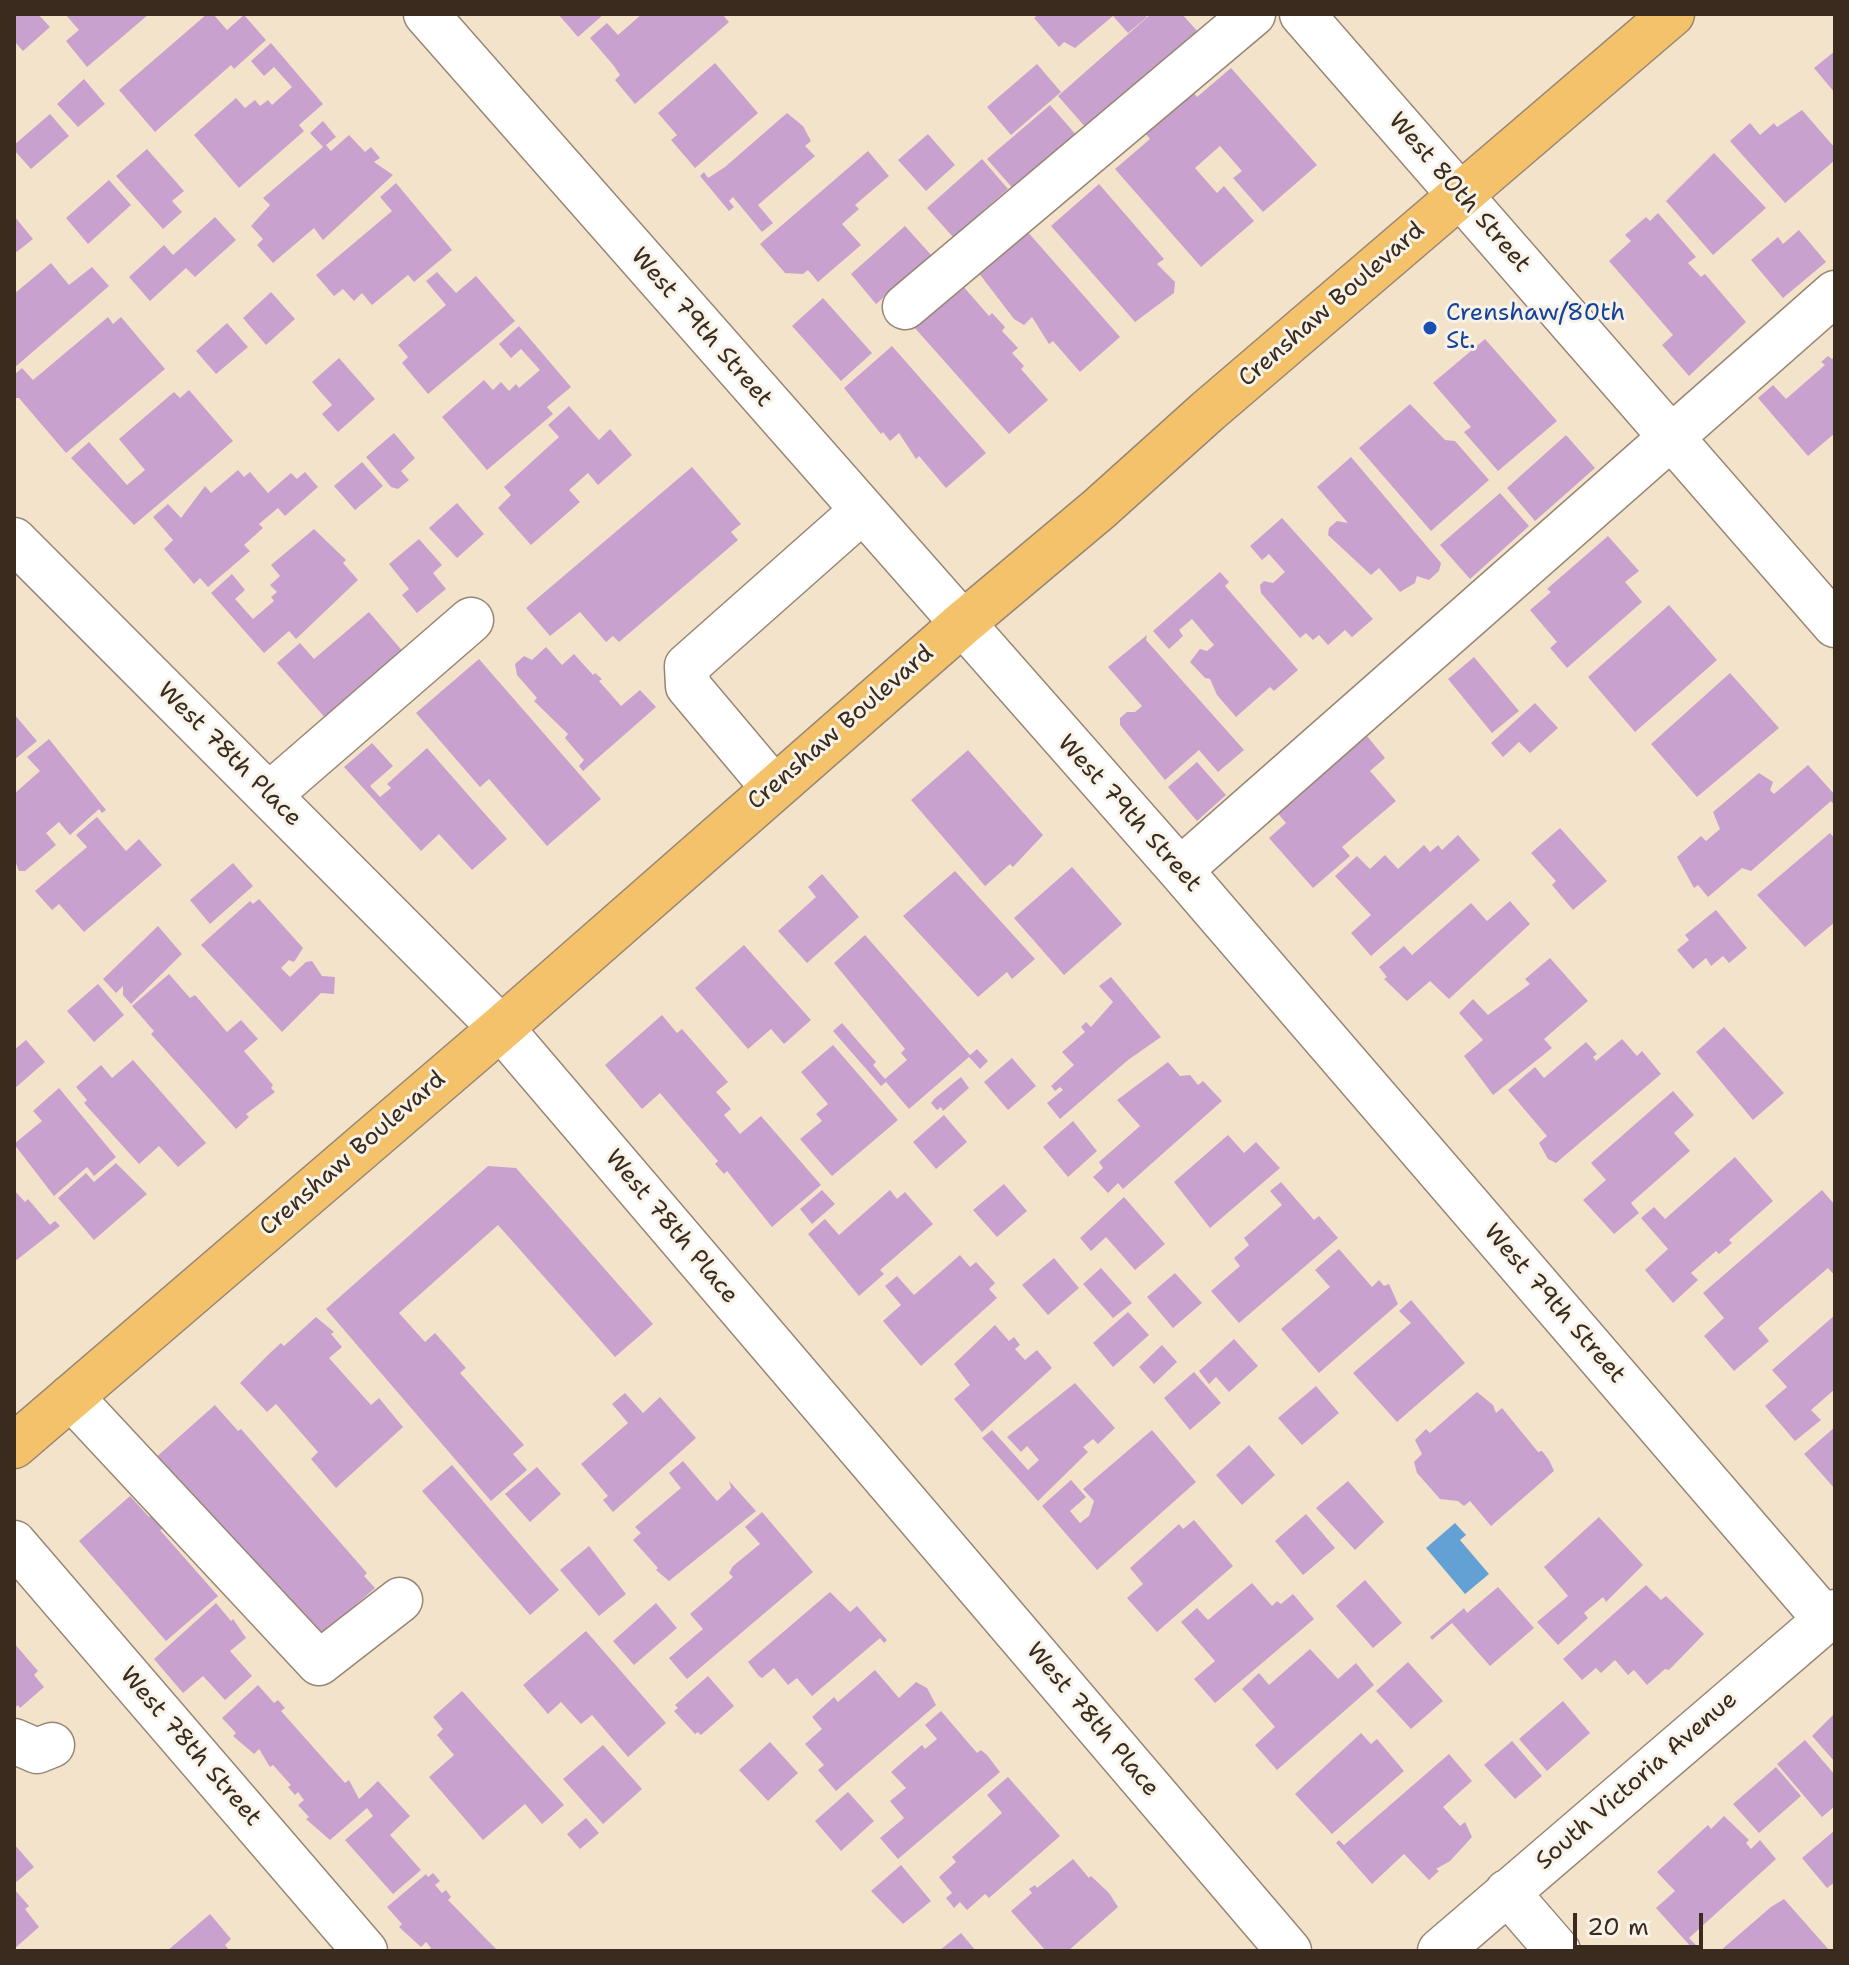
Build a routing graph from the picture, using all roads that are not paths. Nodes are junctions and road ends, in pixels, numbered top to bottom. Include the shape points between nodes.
1 (426, 14) edge
2 (1253, 14) edge
3 (1302, 14) edge
4 (1672, 14) edge
5 (1460, 196) junction
6 (1835, 293) edge
7 (905, 307) dead end
8 (1671, 436) junction
9 (862, 511) junction
10 (14, 540) edge
11 (471, 620) dead end
12 (962, 624) junction
13 (1835, 625) edge
14 (773, 787) junction
15 (269, 795) junction
16 (1180, 870) junction
17 (501, 1028) junction
18 (71, 1397) junction
19 (14, 1446) edge
20 (14, 1543) edge
21 (400, 1600) dead end
22 (1830, 1616) edge
23 (1507, 1892) junction
24 (365, 1951) edge
25 (1289, 1951) edge
26 (1440, 1951) edge
27 (1558, 1951) edge

1 - 9 street, West 79th Street
2 - 7 street
3 - 5 street, West 80th Street
4 - 5 main road, Crenshaw Boulevard
5 - 8 street, West 80th Street
5 - 12 main road, Crenshaw Boulevard
6 - 8 street
8 - 13 street, West 80th Street
8 - 16 street
9 - 12 street, West 79th Street
9 - 14 street via 687,666 688,686
10 - 15 street, West 78th Place
11 - 15 street
12 - 14 main road, Crenshaw Boulevard
12 - 16 street, West 79th Street
14 - 17 main road, Crenshaw Boulevard
15 - 17 street, West 78th Place
16 - 22 street, West 79th Street
17 - 18 main road, Crenshaw Boulevard
17 - 25 street, West 78th Place
18 - 19 main road, Crenshaw Boulevard
18 - 21 street via 319,1663
20 - 24 street, West 78th Street
22 - 23 street, South Victoria Avenue
23 - 26 street, South Victoria Avenue
23 - 27 street

